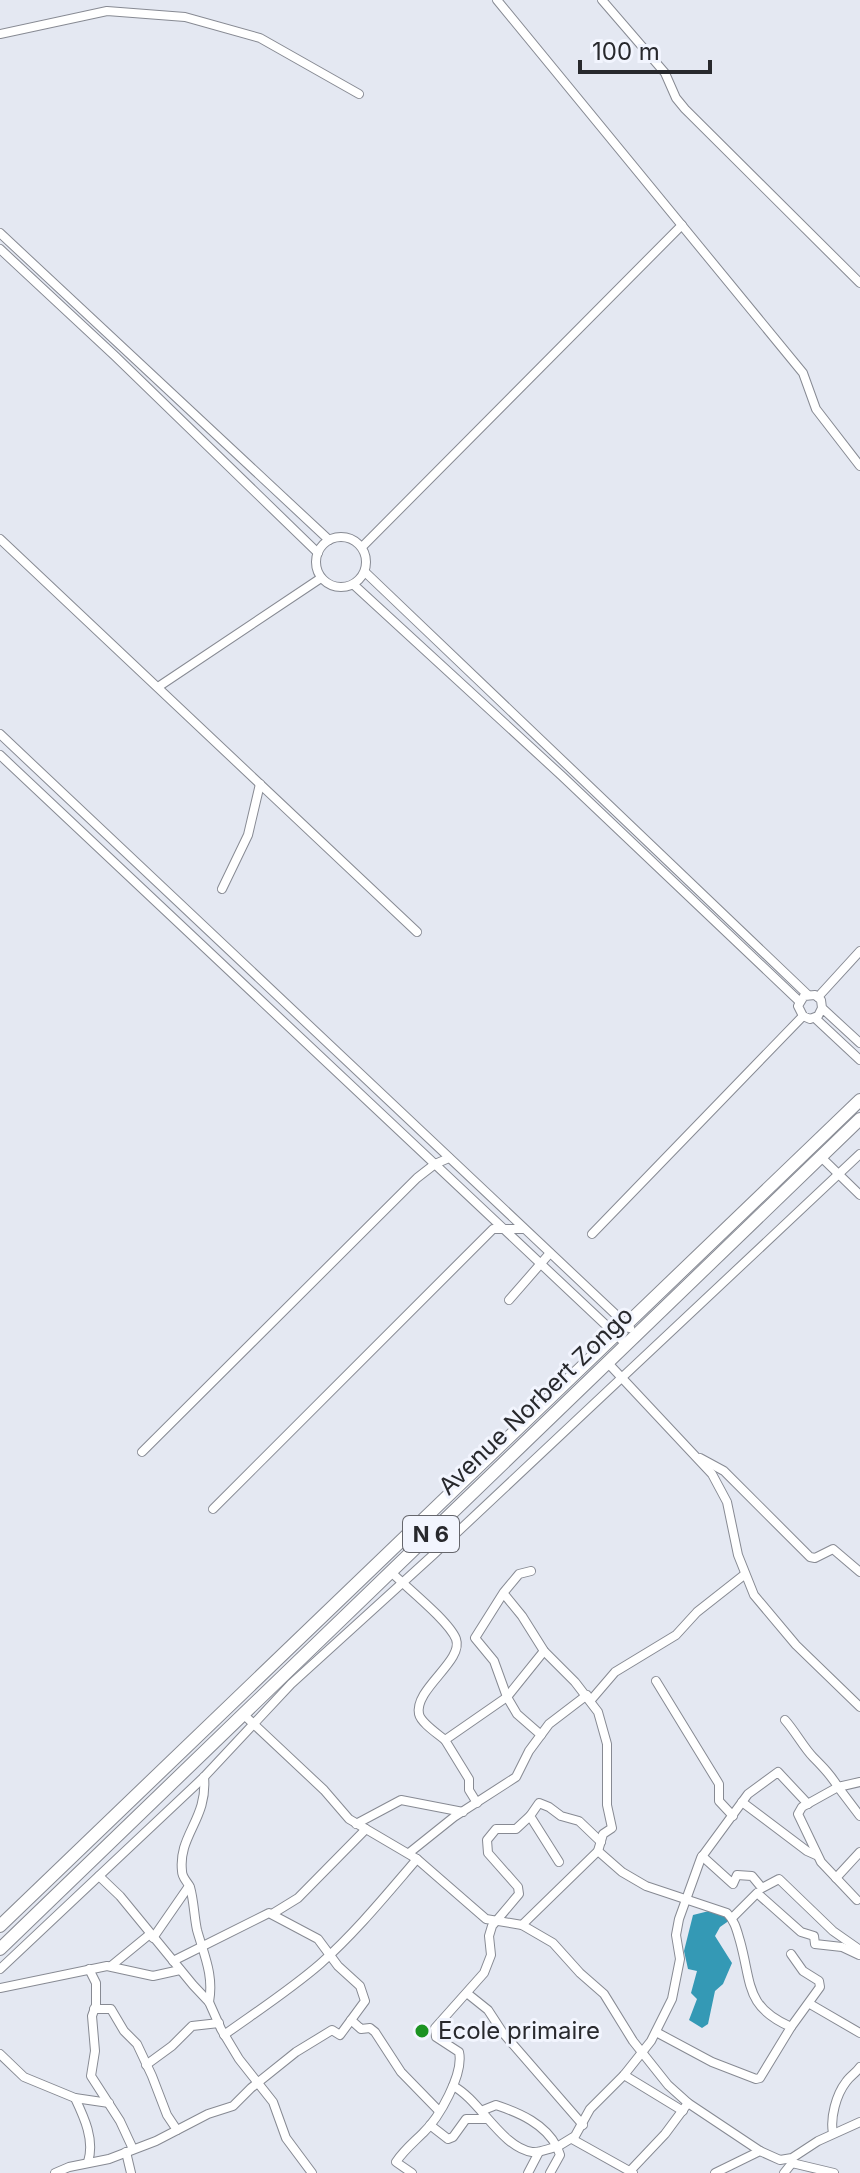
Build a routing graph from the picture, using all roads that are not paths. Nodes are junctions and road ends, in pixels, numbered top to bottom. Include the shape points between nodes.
1 (497, 0) edge
2 (602, 0) edge
3 (0, 34) edge
4 (359, 94) dead end
5 (682, 225) junction
6 (0, 233) edge
7 (0, 249) edge
8 (860, 283) edge
9 (122, 349) junction
10 (115, 356) junction
11 (860, 466) edge
12 (0, 539) edge
13 (329, 540) junction
14 (362, 547) junction
15 (318, 553) junction
16 (365, 572) junction
17 (321, 578) junction
18 (354, 585) junction
19 (158, 687) junction
20 (0, 734) edge
21 (0, 755) edge
22 (565, 772) junction
23 (260, 784) junction
24 (222, 889) dead end
25 (417, 932) dead end
26 (860, 951) edge
27 (808, 995) junction
28 (818, 997) junction
29 (799, 1001) junction
30 (822, 1008) junction
31 (803, 1016) junction
32 (815, 1018) junction
33 (860, 1043) edge
34 (860, 1060) edge
35 (860, 1100) edge
36 (860, 1119) edge
37 (860, 1154) edge
38 (449, 1158) junction
39 (822, 1158) junction
40 (435, 1164) junction
41 (840, 1175) junction
42 (860, 1195) edge
43 (502, 1228) junction
44 (525, 1230) junction
45 (592, 1234) dead end
46 (550, 1253) junction
47 (541, 1264) junction
48 (509, 1300) dead end
49 (631, 1330) junction
50 (621, 1340) junction
51 (607, 1362) junction
52 (621, 1377) junction
53 (142, 1452) dead end
54 (700, 1458) junction
55 (213, 1509) dead end
56 (531, 1571) dead end
57 (391, 1572) junction
58 (860, 1572) edge
59 (744, 1575) junction
60 (402, 1583) junction
61 (504, 1594) junction
62 (544, 1651) junction
63 (656, 1681) dead end
64 (507, 1697) junction
65 (589, 1697) junction
66 (860, 1707) edge
67 (243, 1714) junction
68 (785, 1720) dead end
69 (255, 1724) junction
70 (541, 1735) junction
71 (445, 1740) junction
72 (204, 1777) junction
73 (860, 1782) edge
74 (838, 1787) junction
75 (742, 1802) junction
76 (477, 1803) junction
77 (808, 1804) junction
78 (463, 1812) junction
79 (530, 1816) junction
80 (733, 1816) junction
81 (860, 1816) edge
82 (356, 1824) junction
83 (366, 1829) junction
84 (599, 1847) junction
85 (860, 1852) edge
86 (816, 1855) junction
87 (413, 1856) junction
88 (702, 1856) junction
89 (559, 1862) dead end
90 (99, 1876) junction
91 (836, 1878) junction
92 (189, 1886) junction
93 (685, 1900) junction
94 (857, 1900) dead end
95 (272, 1914) junction
96 (732, 1918) junction
97 (495, 1922) junction
98 (522, 1925) junction
99 (0, 1926) edge
100 (152, 1936) junction
101 (204, 1947) junction
102 (0, 1949) edge
103 (860, 1953) edge
104 (791, 1954) dead end
105 (330, 1955) junction
106 (173, 1961) junction
107 (111, 1966) junction
108 (0, 1969) edge
109 (89, 1969) junction
110 (180, 1970) junction
111 (0, 1988) edge
112 (468, 1994) junction
113 (209, 2002) junction
114 (810, 2004) junction
115 (94, 2009) junction
116 (351, 2020) junction
117 (219, 2023) junction
118 (791, 2027) junction
119 (656, 2032) junction
120 (860, 2033) edge
121 (224, 2035) junction
122 (642, 2053) junction
123 (0, 2054) edge
124 (146, 2065) junction
125 (860, 2067) edge
126 (624, 2075) junction
127 (257, 2082) junction
128 (453, 2086) junction
129 (75, 2098) junction
130 (109, 2103) junction
131 (685, 2107) junction
132 (439, 2111) junction
133 (484, 2115) junction
134 (860, 2122) edge
135 (430, 2125) junction
136 (583, 2125) junction
137 (177, 2130) junction
138 (833, 2133) junction
139 (572, 2139) junction
140 (557, 2147) junction
141 (130, 2151) junction
142 (760, 2151) junction
143 (539, 2152) junction
144 (774, 2159) junction
145 (88, 2162) junction
146 (396, 2162) junction
147 (789, 2162) junction
148 (632, 2172) edge
149 (55, 2173) edge
150 (131, 2173) edge
151 (312, 2173) edge
152 (393, 2173) edge
153 (412, 2173) edge
154 (528, 2173) edge
155 (550, 2173) edge
156 (715, 2173) edge
157 (783, 2173) edge
158 (834, 2173) edge

1 - 5 street
2 - 8 street via 665,73 685,109
3 - 4 street via 107,11 185,17 260,38
5 - 11 street via 803,373 816,409
5 - 14 street
6 - 9 street
7 - 10 street
9 - 10 street
9 - 13 street
10 - 15 street
12 - 19 street
13 - 14 street via 347,537
13 - 15 street
14 - 16 street
15 - 17 street
16 - 18 street
16 - 22 street
17 - 18 street via 336,588
17 - 19 street
18 - 22 street
19 - 23 street
20 - 38 street
21 - 40 street
22 - 27 street
22 - 29 street
23 - 24 street via 248,835
23 - 25 street
26 - 28 street
27 - 28 street
27 - 29 street
28 - 30 street
29 - 31 street
30 - 32 street
30 - 33 street
31 - 32 street
31 - 45 street
32 - 34 street
35 - 49 main road, Avenue Norbert Zongo / N 6
36 - 39 main road, Avenue Norbert Zongo / N 6
37 - 41 street
38 - 40 street
38 - 44 street
39 - 41 street
39 - 49 main road, Avenue Norbert Zongo / N 6
40 - 43 street
40 - 53 street
41 - 42 street
41 - 52 street
43 - 44 street
43 - 47 street
43 - 55 street via 493,1229
44 - 46 street
46 - 47 street
46 - 49 street
47 - 48 street
47 - 50 street
49 - 50 main road, Avenue Norbert Zongo / N 6
50 - 51 main road, Avenue Norbert Zongo / N 6
50 - 99 main road, Avenue Norbert Zongo / N 6
51 - 52 street
51 - 57 main road, Avenue Norbert Zongo / N 6
52 - 54 street
52 - 60 street
54 - 58 street via 724,1471 810,1557 833,1549
54 - 59 street via 727,1502
56 - 61 street via 519,1574
57 - 60 street
57 - 67 main road, Avenue Norbert Zongo / N 6
59 - 65 street via 676,1635 615,1672
59 - 66 street via 767,1613
60 - 69 street
60 - 71 street via 445,1622 456,1640 453,1655 420,1705 421,1719
61 - 62 street
61 - 64 street via 475,1638 494,1661
62 - 64 street
62 - 65 street
63 - 80 street via 719,1784 719,1801
64 - 70 street
64 - 71 street
65 - 70 street via 566,1709
65 - 84 street via 607,1744 612,1828 603,1834
67 - 69 street
67 - 102 main road, Avenue Norbert Zongo / N 6
68 - 74 street
69 - 72 street
69 - 82 street
70 - 76 street via 516,1777
71 - 76 street
72 - 90 street
72 - 92 street via 203,1805 182,1852 182,1875
73 - 74 street
74 - 77 street
74 - 81 street
75 - 77 street via 778,1772
75 - 80 street
75 - 86 street
76 - 78 street
77 - 86 street via 798,1814
78 - 82 street via 401,1800
78 - 87 street
79 - 84 street via 536,1805 543,1804 579,1821
79 - 89 street
79 - 97 street via 516,1829 496,1829 486,1843 488,1853 519,1889
80 - 88 street
82 - 83 street
83 - 87 street
83 - 95 street via 294,1902
84 - 93 street via 630,1877
84 - 98 street
85 - 91 street
86 - 91 street
87 - 97 street via 481,1916
87 - 105 street via 368,1918
88 - 93 street
88 - 103 street via 733,1884 737,1875 752,1876 762,1888 779,1879
90 - 100 street
90 - 108 street
91 - 94 street
92 - 100 street
92 - 101 street
93 - 96 street via 718,1908
93 - 119 street via 677,1930 680,1959 673,1991
95 - 101 street
95 - 105 street via 310,1933
96 - 103 street via 756,1893 801,1932 814,1936 815,1944
96 - 118 street via 759,2007
97 - 98 street
97 - 112 street via 488,1965
98 - 122 street via 553,1943 604,1994
100 - 106 street
100 - 107 street
101 - 106 street
101 - 113 street via 212,1979
104 - 114 street via 819,1981
105 - 116 street via 362,1989 365,2001
105 - 121 street
106 - 110 street
107 - 109 street
107 - 110 street via 153,1976
109 - 111 street
109 - 115 street via 96,1983
110 - 113 street
112 - 128 street via 435,2028 436,2037 461,2055
112 - 136 street via 488,2010
113 - 117 street
114 - 118 street
114 - 120 street
115 - 124 street via 111,2009
115 - 130 street via 90,2074
116 - 127 street via 340,2035 324,2033
116 - 132 street via 375,2032 403,2074
117 - 121 street
117 - 124 street via 192,2026
118 - 119 street via 756,2079
119 - 122 street
121 - 127 street
122 - 126 street
122 - 131 street
123 - 129 street via 24,2077
124 - 137 street
125 - 138 street via 846,2080 837,2100
126 - 131 street
126 - 136 street via 590,2109
127 - 137 street via 233,2106
127 - 151 street via 273,2102 286,2138
128 - 132 street
128 - 133 street
129 - 130 street
129 - 145 street via 86,2123
130 - 141 street
131 - 142 street
131 - 148 street
132 - 135 street
133 - 135 street via 466,2119 448,2139
133 - 140 street via 496,2105 523,2115
133 - 143 street via 522,2149
134 - 138 street
135 - 146 street
136 - 139 street
137 - 141 street
138 - 147 street
139 - 140 street
139 - 148 street
140 - 143 street
140 - 155 street via 560,2155
141 - 145 street
141 - 150 street
142 - 144 street
142 - 156 street
143 - 154 street
144 - 147 street
144 - 157 street
145 - 149 street
146 - 152 street
146 - 153 street
147 - 157 street
147 - 158 street

